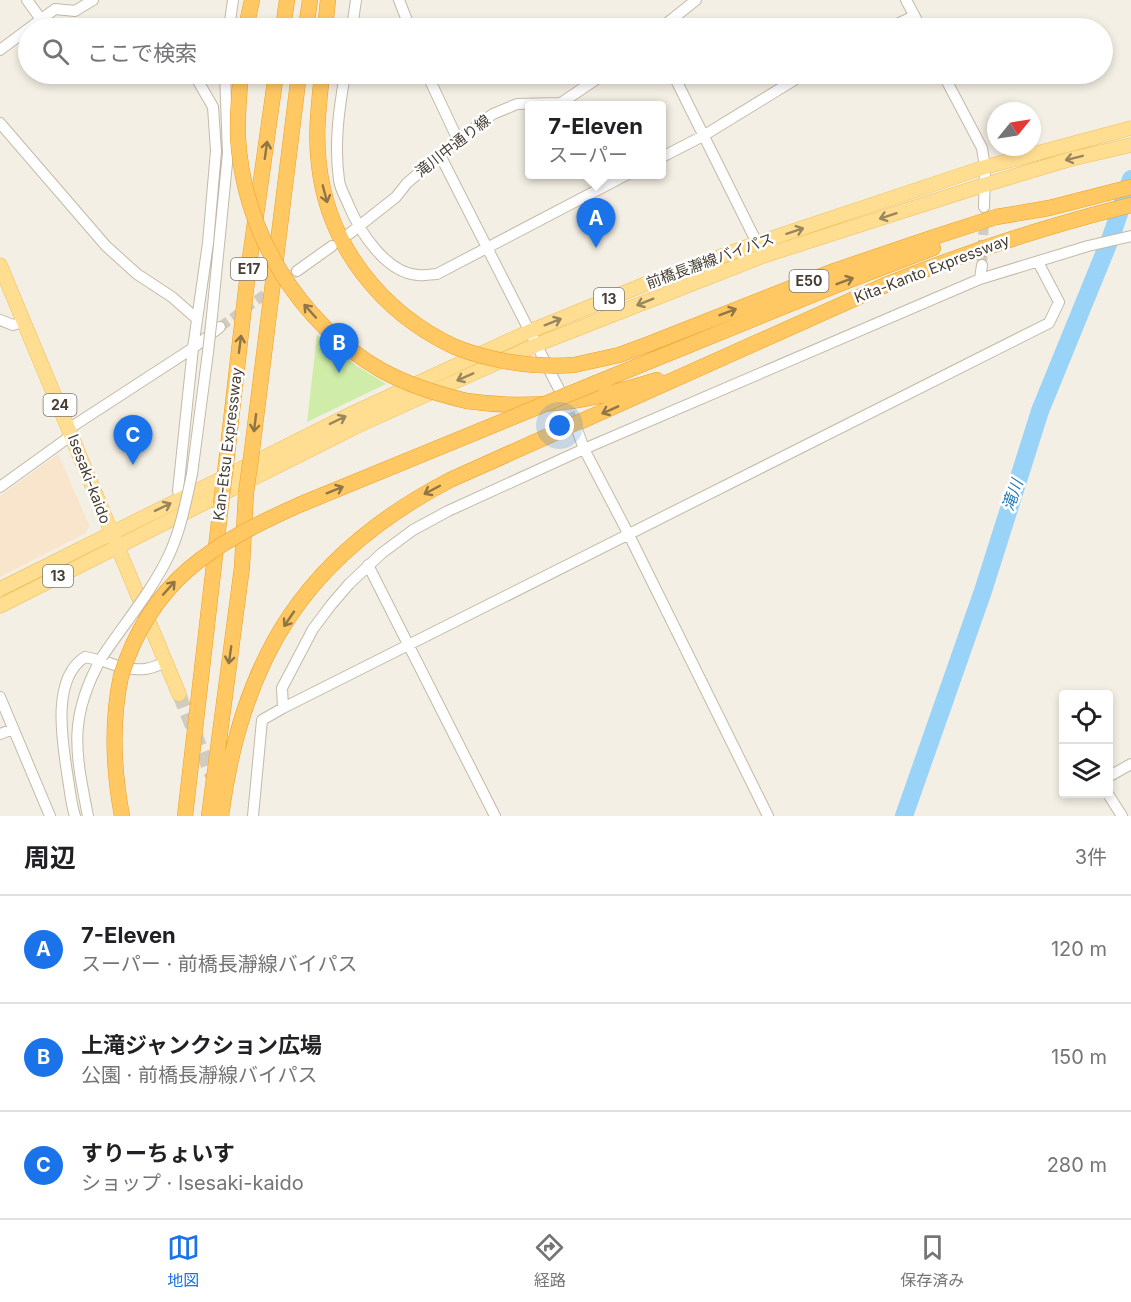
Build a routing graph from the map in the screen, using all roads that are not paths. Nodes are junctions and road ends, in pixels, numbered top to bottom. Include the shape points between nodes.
1 (27, 0) edge
2 (93, 0) edge
3 (233, 0) edge
4 (252, 0) edge
5 (287, 0) edge
6 (310, 0) edge
7 (328, 0) edge
8 (356, 0) edge
9 (399, 0) edge
10 (696, 0) edge
11 (906, 0) edge
12 (683, 4) edge
13 (914, 16) joint
14 (40, 18) joint
15 (230, 18) edge
16 (248, 18) edge
17 (284, 18) edge
18 (307, 18) edge
19 (327, 18) edge
20 (353, 18) edge
21 (406, 18) edge
22 (670, 18) edge
23 (910, 18) edge
24 (18, 36) edge
25 (0, 50) edge
26 (200, 84) edge
27 (225, 84) edge
28 (241, 84) edge
29 (275, 84) edge
30 (298, 84) edge
31 (321, 84) edge
32 (344, 84) edge
33 (432, 84) edge
34 (589, 84) edge
35 (678, 84) edge
36 (788, 84) edge
37 (948, 84) edge
38 (564, 101) edge
39 (525, 104) edge
40 (0, 123) edge
41 (1131, 128) edge
42 (703, 136) junction
43 (458, 140) junction
44 (1131, 145) edge
45 (440, 155) junction
46 (666, 155) edge
47 (985, 167) junction
48 (618, 179) edge
49 (984, 185) junction
50 (1131, 187) edge
51 (1131, 205) edge
52 (984, 207) tunnel mouth
53 (1049, 208) junction
54 (358, 227) junction
55 (349, 234) dead end
56 (1131, 236) edge
57 (757, 243) junction
58 (332, 246) dead end
59 (486, 248) junction
60 (1038, 262) junction
61 (0, 265) edge
62 (982, 265) tunnel mouth
63 (297, 271) tunnel mouth
64 (980, 279) junction
65 (197, 319) junction
66 (0, 321) edge
67 (23, 322) junction
68 (220, 327) tunnel mouth
69 (528, 332) junction
70 (536, 345) junction
71 (193, 348) junction
72 (739, 350) junction
73 (564, 399) tunnel mouth
74 (71, 432) junction
75 (578, 432) tunnel mouth
76 (584, 449) junction
77 (0, 487) edge
78 (178, 491) dead end
79 (110, 532) junction
80 (629, 535) junction
81 (117, 547) junction
82 (368, 565) junction
83 (0, 589) edge
84 (0, 606) edge
85 (409, 644) junction
86 (165, 662) junction
87 (111, 664) junction
88 (179, 694) tunnel mouth
89 (0, 697) edge
90 (283, 708) junction
91 (13, 729) junction
92 (0, 734) edge
93 (1131, 764) edge
94 (1113, 774) edge
95 (1111, 798) edge
96 (50, 816) edge
97 (75, 816) edge
98 (88, 816) edge
99 (122, 816) edge
100 (185, 816) edge
101 (209, 816) edge
102 (222, 816) edge
103 (253, 816) edge
104 (495, 816) edge
105 (768, 816) edge
106 (1122, 816) edge

1 - 14 street
2 - 14 street via 75,11 55,9
3 - 15 street
4 - 16 highway
5 - 17 highway
6 - 18 highway
7 - 19 highway
8 - 20 street
9 - 21 street
10 - 12 street
11 - 13 street
12 - 22 street
13 - 23 street
24 - 25 street
26 - 65 street via 213,107 216,151
27 - 87 street, bridge via 228,153 192,474 169,554
72 -> 28 highway, bridge via 601,396 521,406 467,401 419,387 375,366 327,329 292,290 264,241 246,190 238,138
100 -> 29 highway, Kan-Etsu Expressway / E17, bridge via 250,260
30 -> 101 highway, Kan-Etsu Expressway / E17, bridge
31 -> 53 highway, E50, bridge via 319,165 328,207 357,266 386,300 420,329 454,347 510,364 574,365 619,355 834,271 996,218
32 - 54 street via 336,138 339,183
33 - 43 street
34 - 38 street, 滝川中通り線
35 - 42 street
36 - 42 street
37 - 47 street via 982,148
39 - 43 street, 滝川中通り線 via 505,108
40 - 65 street via 106,246
41 - 47 main road, 前橋長瀞線バイパス / 13
42 - 46 street
42 - 57 street
43 - 45 street, 滝川中通り線
44 -> 49 main road, 前橋長瀞線バイパス / 13
45 - 54 street, 滝川中通り線
45 - 59 street
47 - 49 street
57 -> 47 main road, 前橋長瀞線バイパス / 13
48 - 59 street
49 - 52 street
49 -> 70 main road, 前橋長瀞線バイパス / 13 via 763,256
50 - 53 highway, E50
51 - 72 highway, Kita-Kanto Expressway / E50 via 938,264
87 -> 53 highway, E50, bridge via 136,637 164,594 196,561 256,525 839,284
54 - 55 street, 滝川中通り線
54 - 59 street via 397,268 416,275 437,274
56 - 60 street
69 -> 57 main road, 前橋長瀞線バイパス / 13
58 - 63 street
59 - 69 street
60 - 64 street
60 - 80 street via 1059,302 1049,323
61 - 67 main road, Isesaki-kaido / 24
62 - 64 street
64 - 76 street
65 - 71 street
66 - 67 street via 13,325
67 - 74 main road, Isesaki-kaido / 24
68 - 71 street
69 - 70 street
79 -> 69 main road, 前橋長瀞線バイパス / 13 via 353,412
70 - 73 street
70 -> 81 main road, 前橋長瀞線バイパス / 13 via 355,427
71 - 74 street
71 - 78 street
72 -> 102 highway via 450,480 360,537 302,599 259,669 233,749
74 - 77 street
74 - 79 main road, Isesaki-kaido / 24
75 - 76 street
76 - 80 street
76 - 82 street via 448,511 414,530
79 - 81 main road, Isesaki-kaido / 24
79 - 83 main road, 13
80 - 85 street
80 - 105 street
81 - 84 main road, 13
81 - 86 main road, Isesaki-kaido / 24
82 - 85 street
82 - 90 street via 314,629 282,688
85 - 90 street
85 - 104 street
86 - 87 street via 139,670
86 - 88 main road, Isesaki-kaido / 24
87 - 97 street via 85,657 75,663 64,692 64,751
87 - 98 street via 85,690 78,723 78,766
87 - 99 highway via 115,772
89 - 91 street
90 - 103 street via 262,720
91 - 92 street
91 - 96 street
93 - 94 street
95 - 106 street

